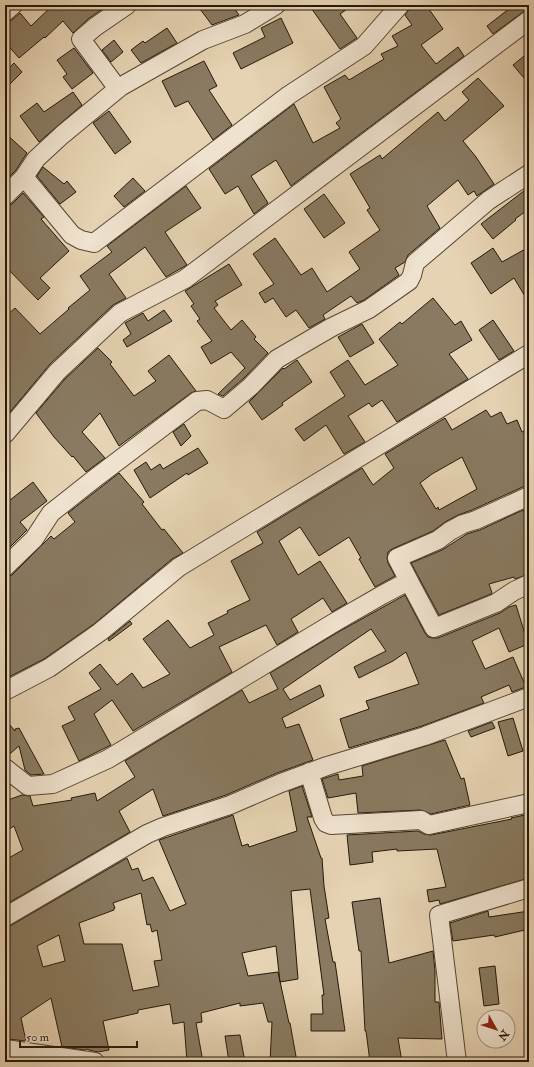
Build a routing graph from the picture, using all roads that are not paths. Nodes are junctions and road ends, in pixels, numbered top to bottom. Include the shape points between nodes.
1 (13, 5) edge
2 (127, 5) edge
3 (276, 5) edge
4 (400, 5) edge
5 (5, 12) edge
6 (529, 20) edge
7 (118, 89) junction
8 (529, 174) edge
9 (24, 177) junction
10 (5, 196) edge
11 (529, 354) edge
12 (5, 434) edge
13 (529, 496) edge
14 (5, 567) edge
15 (410, 583) junction
16 (529, 584) edge
17 (5, 692) edge
18 (529, 697) edge
19 (5, 768) edge
20 (309, 772) junction
21 (529, 803) edge
22 (529, 888) edge
23 (5, 917) edge
24 (5, 1049) edge
25 (95, 1062) edge
26 (456, 1062) edge

1 - 5 street
2 - 7 street via 81,39
3 - 7 street via 245,24 203,40
4 - 9 street via 364,46 289,95 94,243 72,235
6 - 12 street via 185,279 120,313 57,372
7 - 9 street via 62,135 36,160
8 - 14 street via 489,200 415,263 409,281 369,309 277,359 224,409 208,400 197,401 51,513 34,539
9 - 10 street
11 - 17 street via 179,566 100,632 49,668
13 - 15 street via 463,524 438,540 397,558
15 - 16 street via 434,628 496,603
15 - 19 street via 401,585 335,622 108,759 53,784 28,786
18 - 20 street via 425,736
20 - 21 street via 322,818 332,825 421,820 429,825
20 - 23 street via 230,805 147,834
22 - 26 street via 439,915
24 - 25 street

